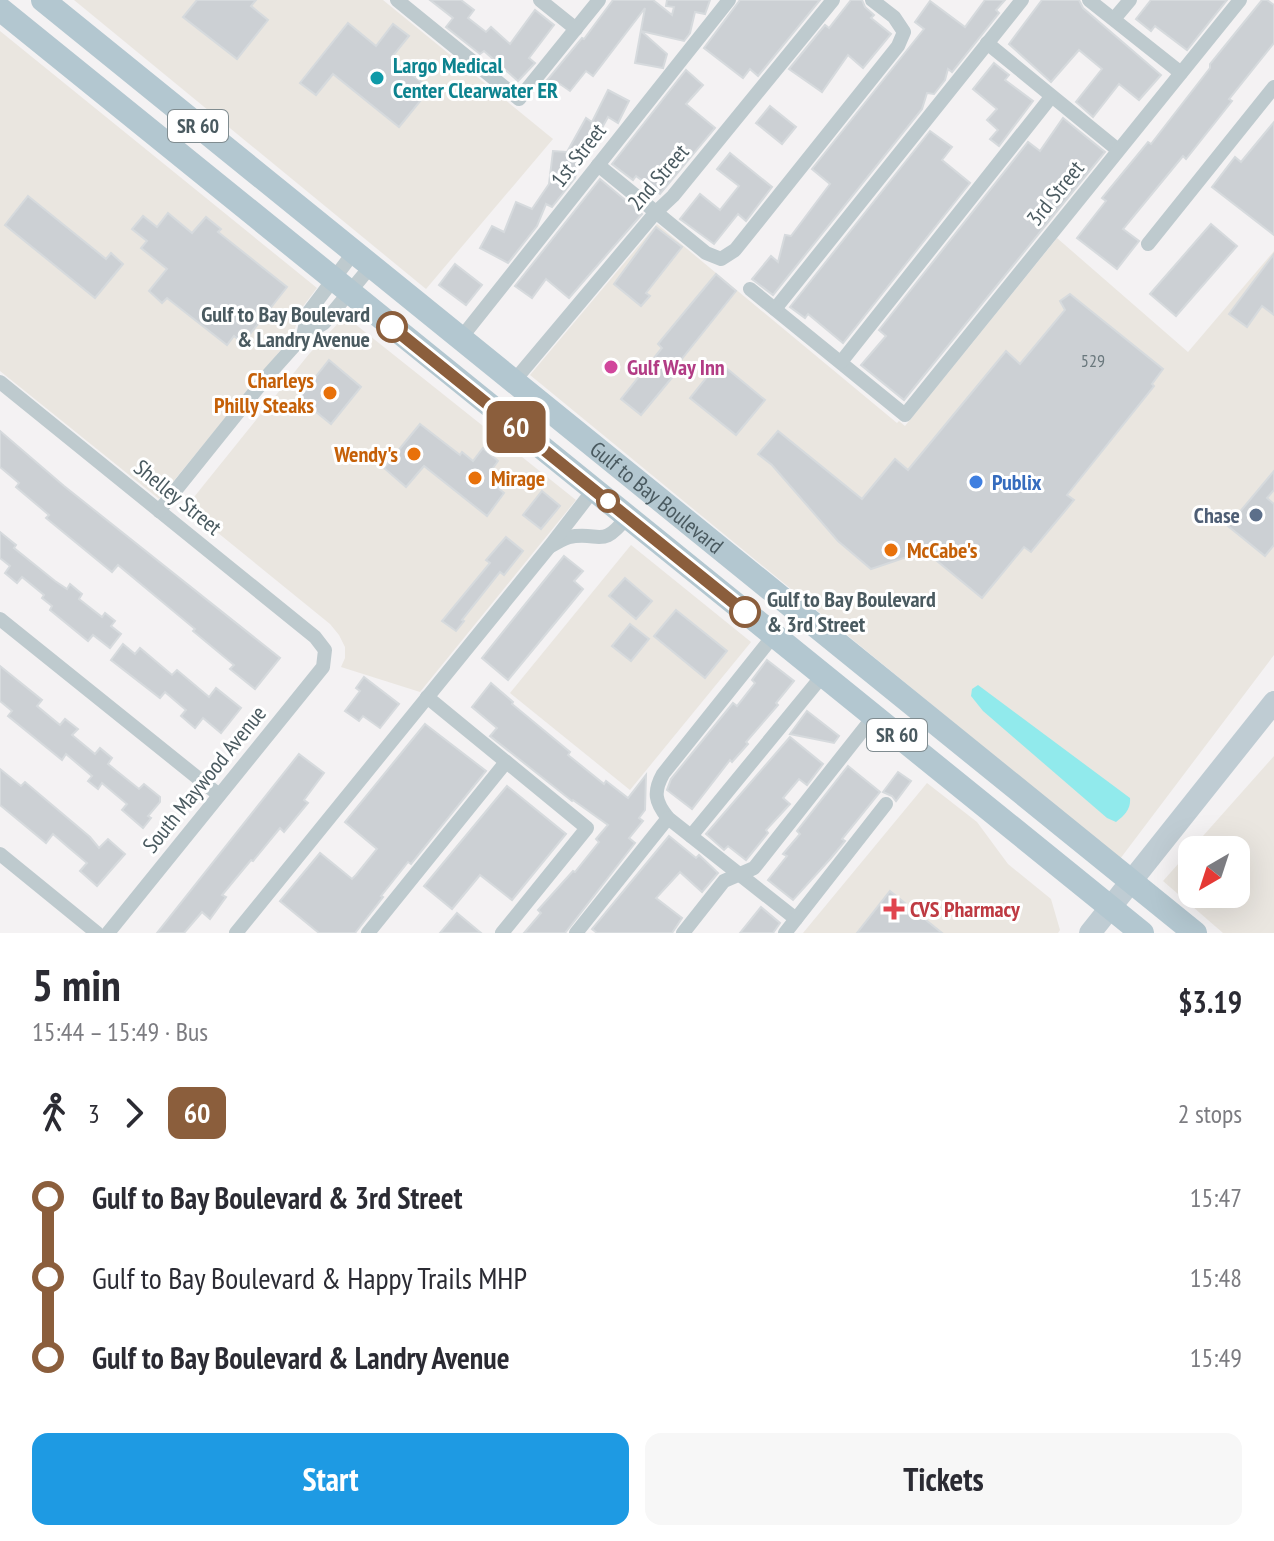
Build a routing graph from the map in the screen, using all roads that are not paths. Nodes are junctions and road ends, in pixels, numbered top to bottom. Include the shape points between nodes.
1 (43, 0) edge
2 (397, 0) edge
3 (540, 0) edge
4 (599, 0) edge
5 (729, 0) edge
6 (833, 0) edge
7 (872, 0) edge
8 (1022, 0) edge
9 (1089, 0) edge
10 (1130, 0) edge
11 (1240, 0) edge
12 (0, 9) edge
13 (1114, 19) junction
14 (576, 29) junction
15 (987, 43) junction
16 (1181, 73) junction
17 (1274, 87) edge
18 (1051, 97) junction
19 (1118, 150) junction
20 (598, 165) junction
21 (656, 212) junction
22 (1148, 244) dead end
23 (362, 259) junction
24 (341, 286) junction
25 (750, 289) dead end
26 (775, 309) junction
27 (303, 336) junction
28 (461, 338) junction
29 (841, 362) junction
30 (514, 381) junction
31 (0, 382) edge
32 (509, 422) junction
33 (594, 489) junction
34 (159, 511) junction
35 (627, 517) junction
36 (685, 520) junction
37 (550, 546) junction
38 (0, 619) edge
39 (774, 635) junction
40 (325, 650) joint
41 (823, 675) junction
42 (427, 697) junction
43 (1274, 702) edge
44 (874, 716) junction
45 (506, 762) junction
46 (219, 795) junction
47 (886, 804) dead end
48 (668, 818) junction
49 (691, 836) junction
50 (0, 854) edge
51 (739, 874) junction
52 (1131, 881) junction
53 (1110, 907) junction
54 (796, 919) junction
55 (97, 933) edge
56 (108, 933) edge
57 (236, 933) edge
58 (368, 933) edge
59 (502, 933) edge
60 (576, 933) edge
61 (683, 933) edge
62 (785, 933) edge
63 (1090, 933) edge
64 (1142, 933) edge
65 (1195, 933) edge

1 - 23 main road, Gulf to Bay Boulevard / SR 60
2 - 14 street via 519,99
3 - 14 street
4 - 14 street
5 - 20 street, 1st Street
6 - 21 street, 2nd Street
7 - 21 street via 904,32 898,46 735,250 721,259 706,253
8 - 15 street
9 - 13 street
10 - 13 street
11 - 16 street, 3rd Street
12 - 24 main road, Gulf to Bay Boulevard / SR 60
13 - 16 street
15 - 18 street
15 - 26 street
16 - 19 street, 3rd Street
17 - 22 street
18 - 19 street
18 - 29 street
19 - 29 street, 3rd Street via 905,415
20 - 21 street
20 - 28 street, 1st Street
21 - 30 street, 2nd Street
23 - 24 street
23 - 24 street
23 - 28 main road, Gulf to Bay Boulevard / SR 60
24 - 27 street via 324,323
24 - 27 street via 308,313
24 - 32 main road, Gulf to Bay Boulevard / SR 60
25 - 26 street
26 - 29 street
27 - 34 street
28 - 30 main road, Gulf to Bay Boulevard / SR 60
30 - 36 main road, Gulf to Bay Boulevard / SR 60
31 - 34 street, Shelley Street
32 - 33 main road, Gulf to Bay Boulevard / SR 60
32 - 36 main road via 552,435 639,506
33 - 35 main road, Gulf to Bay Boulevard / SR 60
33 - 37 street
34 - 40 street, Shelley Street
35 - 37 street via 614,533 569,537
35 - 39 main road, Gulf to Bay Boulevard / SR 60
36 - 52 main road, Gulf to Bay Boulevard / SR 60
37 - 42 street
38 - 46 street
39 - 41 main road, Gulf to Bay Boulevard / SR 60
39 - 48 street via 663,774 655,789 658,806
40 - 46 street, South Maywood Avenue via 323,667
41 - 44 main road, Gulf to Bay Boulevard / SR 60
41 - 49 street
42 - 45 street
42 - 57 street
43 - 52 main road
44 - 51 street via 754,868
44 - 53 main road, Gulf to Bay Boulevard / SR 60
45 - 58 street
45 - 59 street via 587,828
46 - 56 street, South Maywood Avenue
47 - 54 street
48 - 49 street
48 - 60 street
49 - 51 street
50 - 55 street
51 - 54 street
51 - 61 street via 724,881
52 - 53 main road
52 - 65 main road, Gulf to Bay Boulevard / SR 60
53 - 63 main road
53 - 64 main road, Gulf to Bay Boulevard / SR 60
54 - 62 street

